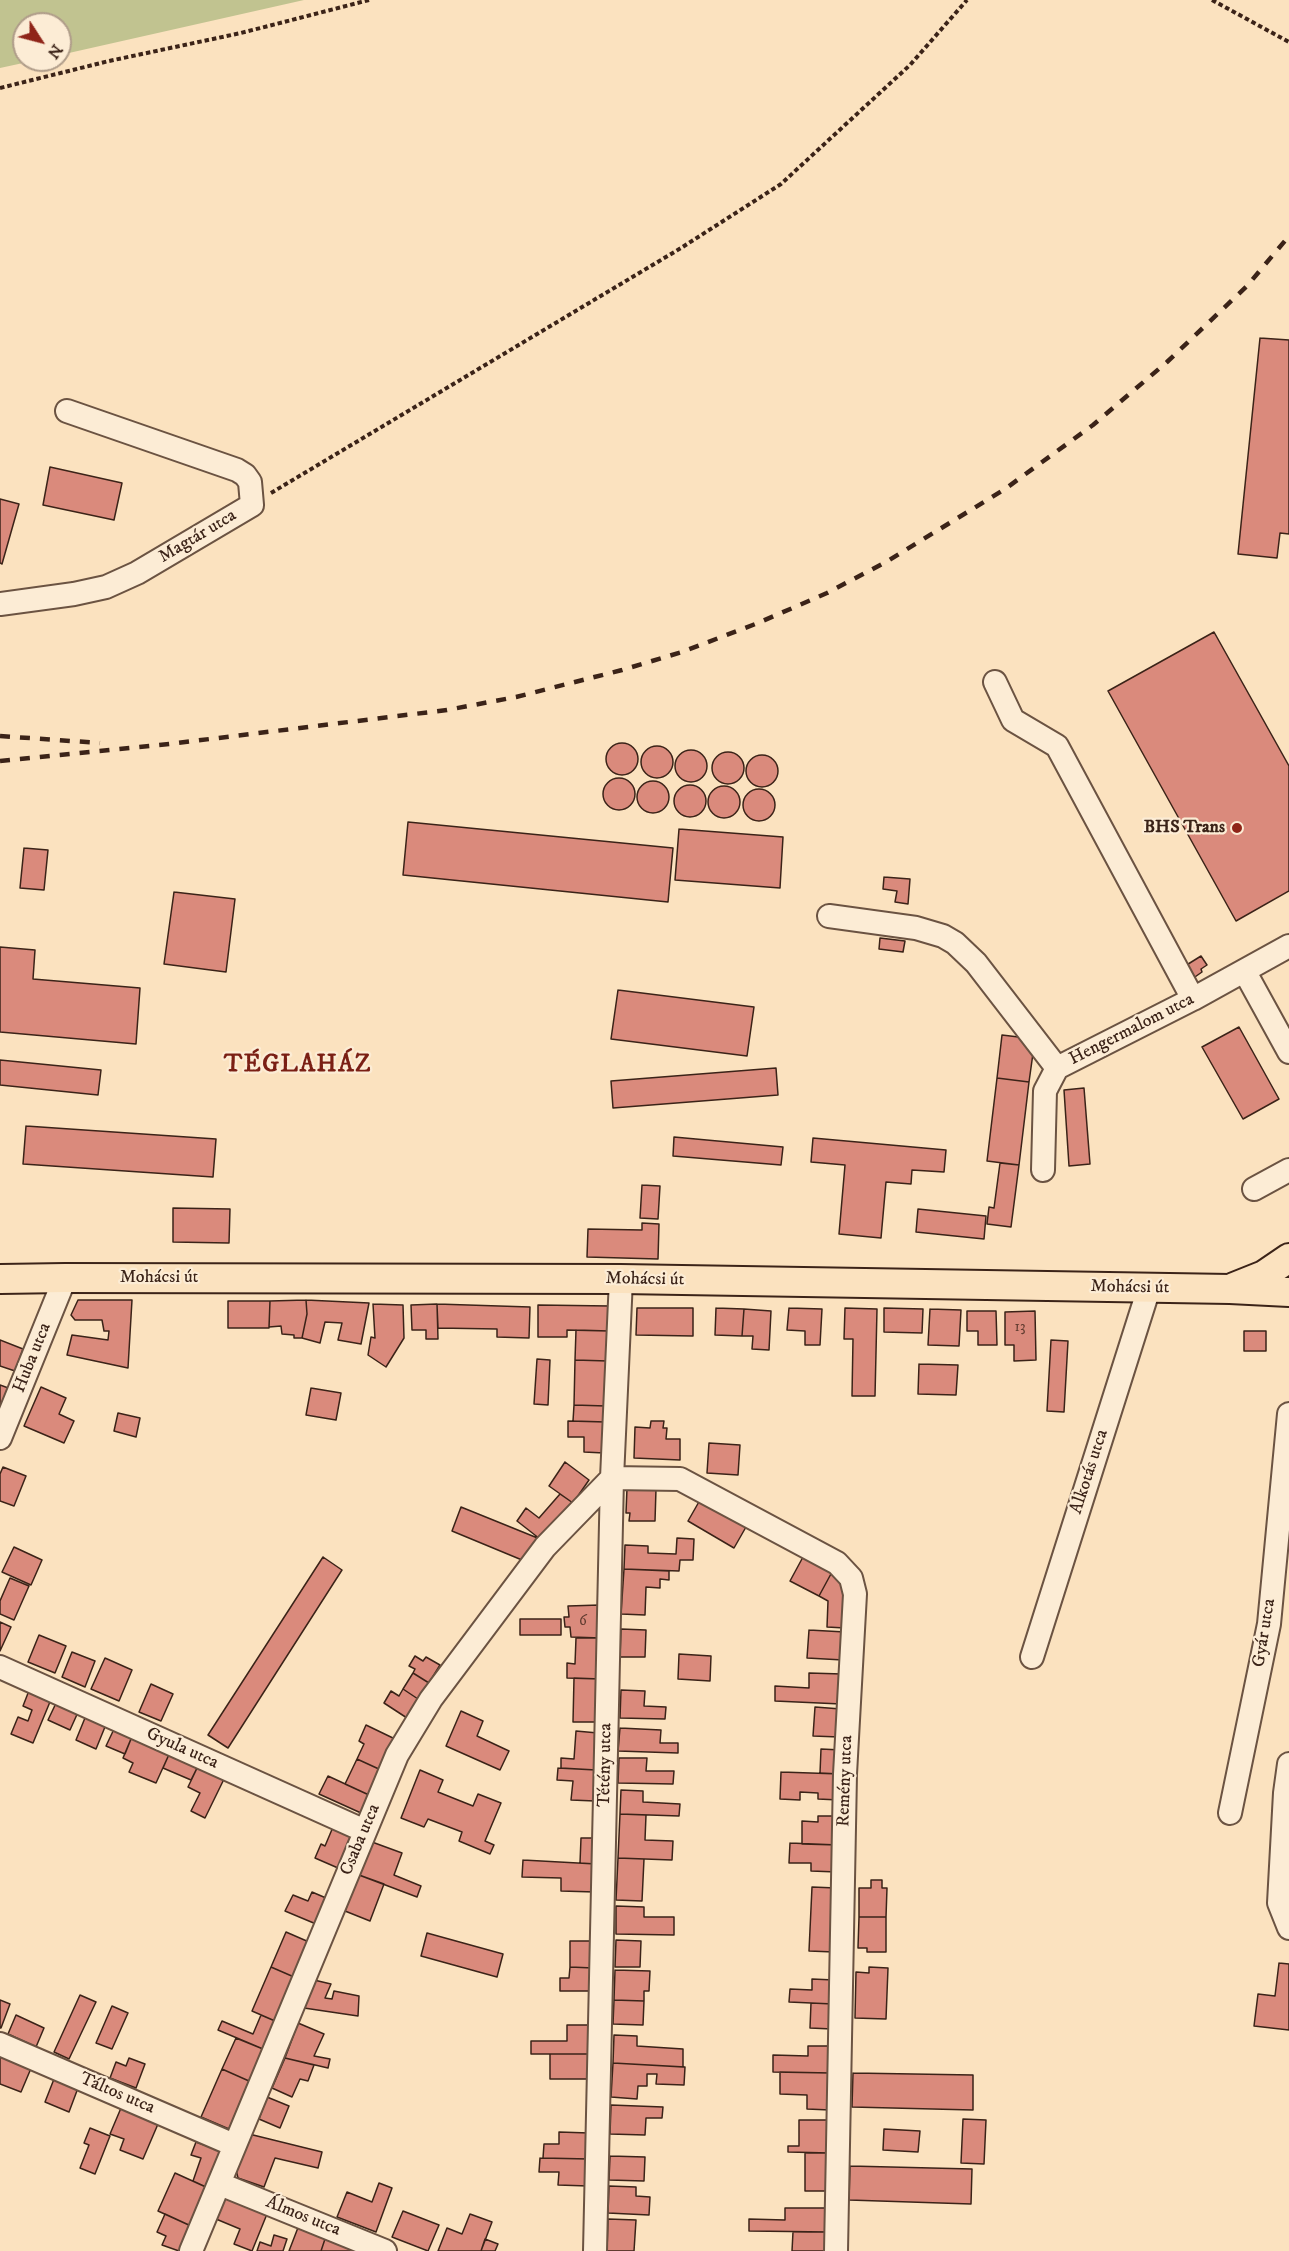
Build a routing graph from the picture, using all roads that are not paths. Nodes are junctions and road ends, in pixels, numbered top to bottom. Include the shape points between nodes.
1 (67, 411) dead end
2 (0, 604) edge
3 (995, 682) dead end
4 (829, 916) dead end
5 (1289, 946) edge
6 (1245, 972) junction
7 (1193, 999) junction
8 (1289, 1052) edge
9 (1057, 1068) junction
10 (1044, 1170) dead end
11 (1289, 1170) edge
12 (1254, 1189) dead end
13 (1289, 1258) edge
14 (66, 1278) junction
15 (0, 1279) edge
16 (621, 1279) junction
17 (1149, 1288) junction
18 (1230, 1289) junction
19 (1289, 1292) edge
20 (1289, 1414) edge
21 (0, 1438) edge
22 (612, 1478) junction
23 (1032, 1656) dead end
24 (0, 1666) edge
25 (1289, 1764) edge
26 (1230, 1813) dead end
27 (364, 1831) junction
28 (1289, 1928) edge
29 (0, 2044) edge
30 (234, 2145) junction
31 (220, 2184) junction
32 (191, 2251) edge
33 (385, 2251) edge
34 (595, 2251) edge
35 (836, 2251) edge

1 - 2 street, Magtár utca via 237,470 250,482 252,505 106,587
3 - 7 street via 1013,720 1057,747
4 - 9 street, Hengermalom utca via 916,928 943,936 967,953
5 - 6 street, Hengermalom utca
6 - 7 street, Hengermalom utca
6 - 8 street
7 - 9 street, Hengermalom utca
9 - 10 street via 1045,1091
11 - 12 street
13 - 18 main road via 1264,1275
14 - 15 main road, Mohácsi út
14 - 16 main road, Mohácsi út
14 - 21 street, Huba utca
16 - 17 main road, Mohácsi út
16 - 22 street, Tétény utca
17 - 18 main road, Mohácsi út
17 - 23 street, Alkotás utca
18 - 19 main road, Mohácsi út
20 - 26 street, Gyár utca via 1269,1624
22 - 27 street, Csaba utca via 545,1547 431,1699 397,1755
22 - 34 street, Tétény utca
22 - 35 street, Remény utca via 680,1479 837,1563 851,1578 855,1594 845,1774
24 - 27 street, Gyula utca
25 - 28 street via 1279,1903
27 - 30 street, Csaba utca
29 - 30 street, Táltos utca
30 - 31 street, Csaba utca
31 - 32 street, Csaba utca
31 - 33 street, Álmos utca

